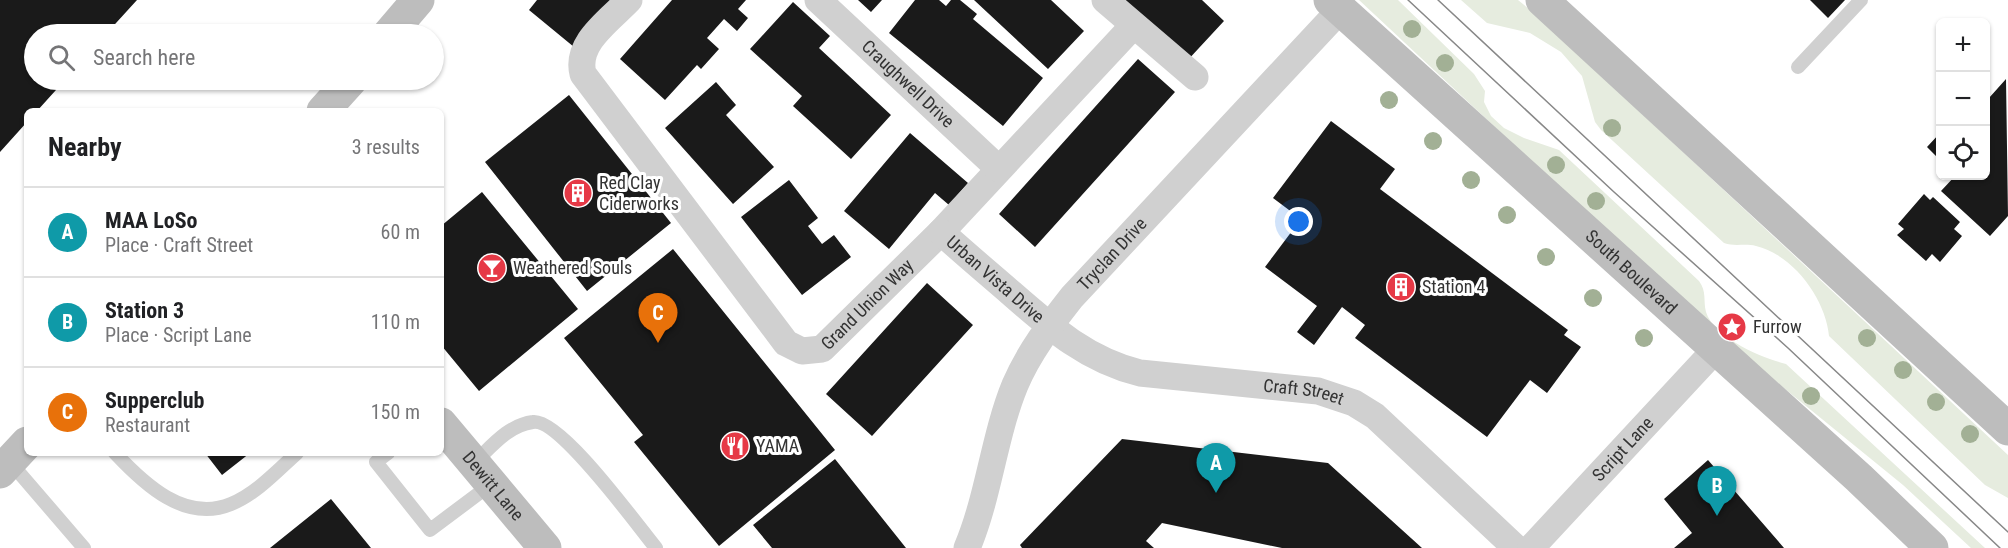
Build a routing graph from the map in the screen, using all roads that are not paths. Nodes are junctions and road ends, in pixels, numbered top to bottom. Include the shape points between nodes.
1 (418, 0) edge
2 (629, 0) edge
3 (818, 0) edge
4 (1105, 0) edge
5 (1542, 0) edge
6 (1861, 0) edge
7 (1335, 5) edge
8 (398, 24) edge
9 (1132, 26) junction
10 (1798, 67) dead end
11 (1195, 77) dead end
12 (342, 90) edge
13 (326, 108) edge
14 (999, 169) junction
15 (941, 232) junction
16 (1048, 326) junction
17 (1716, 349) junction
18 (444, 428) edge
19 (2008, 429) edge
20 (118, 456) edge
21 (294, 456) edge
22 (384, 456) edge
23 (12, 459) edge
24 (481, 475) junction
25 (84, 548) edge
26 (545, 548) edge
27 (656, 548) edge
28 (967, 548) edge
29 (1516, 548) edge
30 (1531, 548) edge
31 (1932, 548) edge

1 - 8 main road
2 - 15 street, Grand Union Way via 584,47 580,61 583,74 786,343 802,351 822,348
3 - 14 street, Craughwell Drive
4 - 9 street
5 - 19 main road
6 - 10 lane
7 - 16 street, Tryclan Drive
7 - 17 main road, South Boulevard
9 - 11 street
9 - 14 street, Grand Union Way
12 - 13 main road
14 - 15 street, Grand Union Way
15 - 16 street, Urban Vista Drive
16 - 28 street, Tryclan Drive via 1014,387
16 - 29 street, Craft Street via 1115,367 1140,373 1318,391 1354,403 1375,416
17 - 30 street, Script Lane
17 - 31 main road, South Boulevard
18 - 24 main road, Dewitt Lane
20 - 21 lane via 156,492 184,506 207,508 230,504 259,486
22 - 24 lane via 376,462 430,530
23 - 25 lane
24 - 26 main road, Dewitt Lane
24 - 27 lane via 516,427 536,421 552,427 582,457

